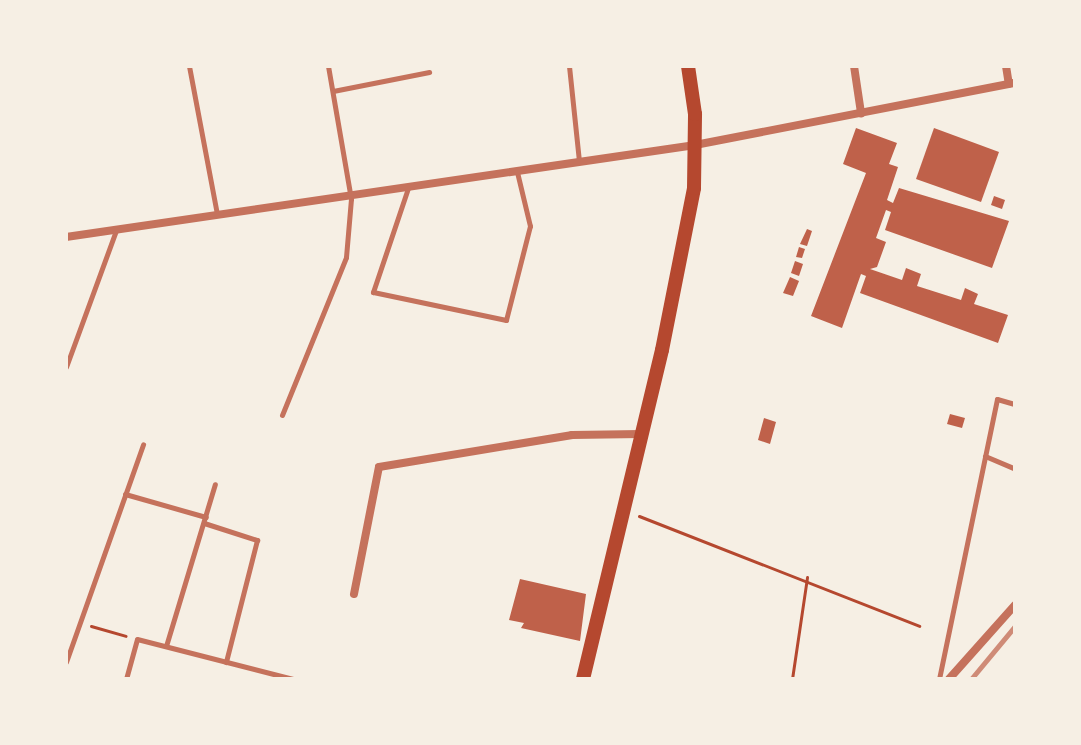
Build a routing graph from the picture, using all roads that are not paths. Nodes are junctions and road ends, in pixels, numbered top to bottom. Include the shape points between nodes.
1 (189, 66) edge
2 (328, 66) edge
3 (569, 66) edge
4 (688, 66) edge
5 (854, 66) edge
6 (1006, 66) edge
7 (429, 72) dead end
8 (1012, 83) edge
9 (333, 91) junction
10 (861, 113) junction
11 (695, 145) junction
12 (579, 161) junction
13 (517, 171) junction
14 (408, 188) junction
15 (351, 199) junction
16 (217, 216) junction
17 (116, 229) junction
18 (66, 237) edge
19 (66, 367) edge
20 (1015, 404) edge
21 (282, 415) dead end
22 (641, 434) junction
23 (143, 444) dead end
24 (985, 456) junction
25 (1015, 469) edge
26 (215, 484) dead end
27 (125, 494) junction
28 (205, 520) junction
29 (354, 594) dead end
30 (1015, 605) edge
31 (166, 646) junction
32 (66, 662) edge
33 (226, 662) junction
34 (126, 679) edge
35 (293, 679) edge
36 (583, 679) edge
37 (939, 679) edge
38 (949, 679) edge

1 - 16 lane
2 - 9 lane
3 - 12 lane
4 - 11 main road
5 - 10 street
6 - 8 street
7 - 9 lane
8 - 10 street
9 - 15 lane
10 - 11 street
11 - 12 street
11 - 22 main road via 687,227
12 - 13 street
13 - 14 street
13 - 14 lane via 530,226 506,320 373,292
14 - 15 street
15 - 16 street
15 - 21 lane via 346,257
16 - 17 street
17 - 18 street
17 - 19 lane
20 - 24 lane via 997,399
22 - 29 street via 572,435 379,467
22 - 36 main road
23 - 27 lane
24 - 25 lane
24 - 37 lane
26 - 28 lane
27 - 28 lane
27 - 32 lane
28 - 31 lane
28 - 33 lane via 257,540
30 - 38 street
31 - 33 lane
31 - 34 lane via 137,639
33 - 35 lane

